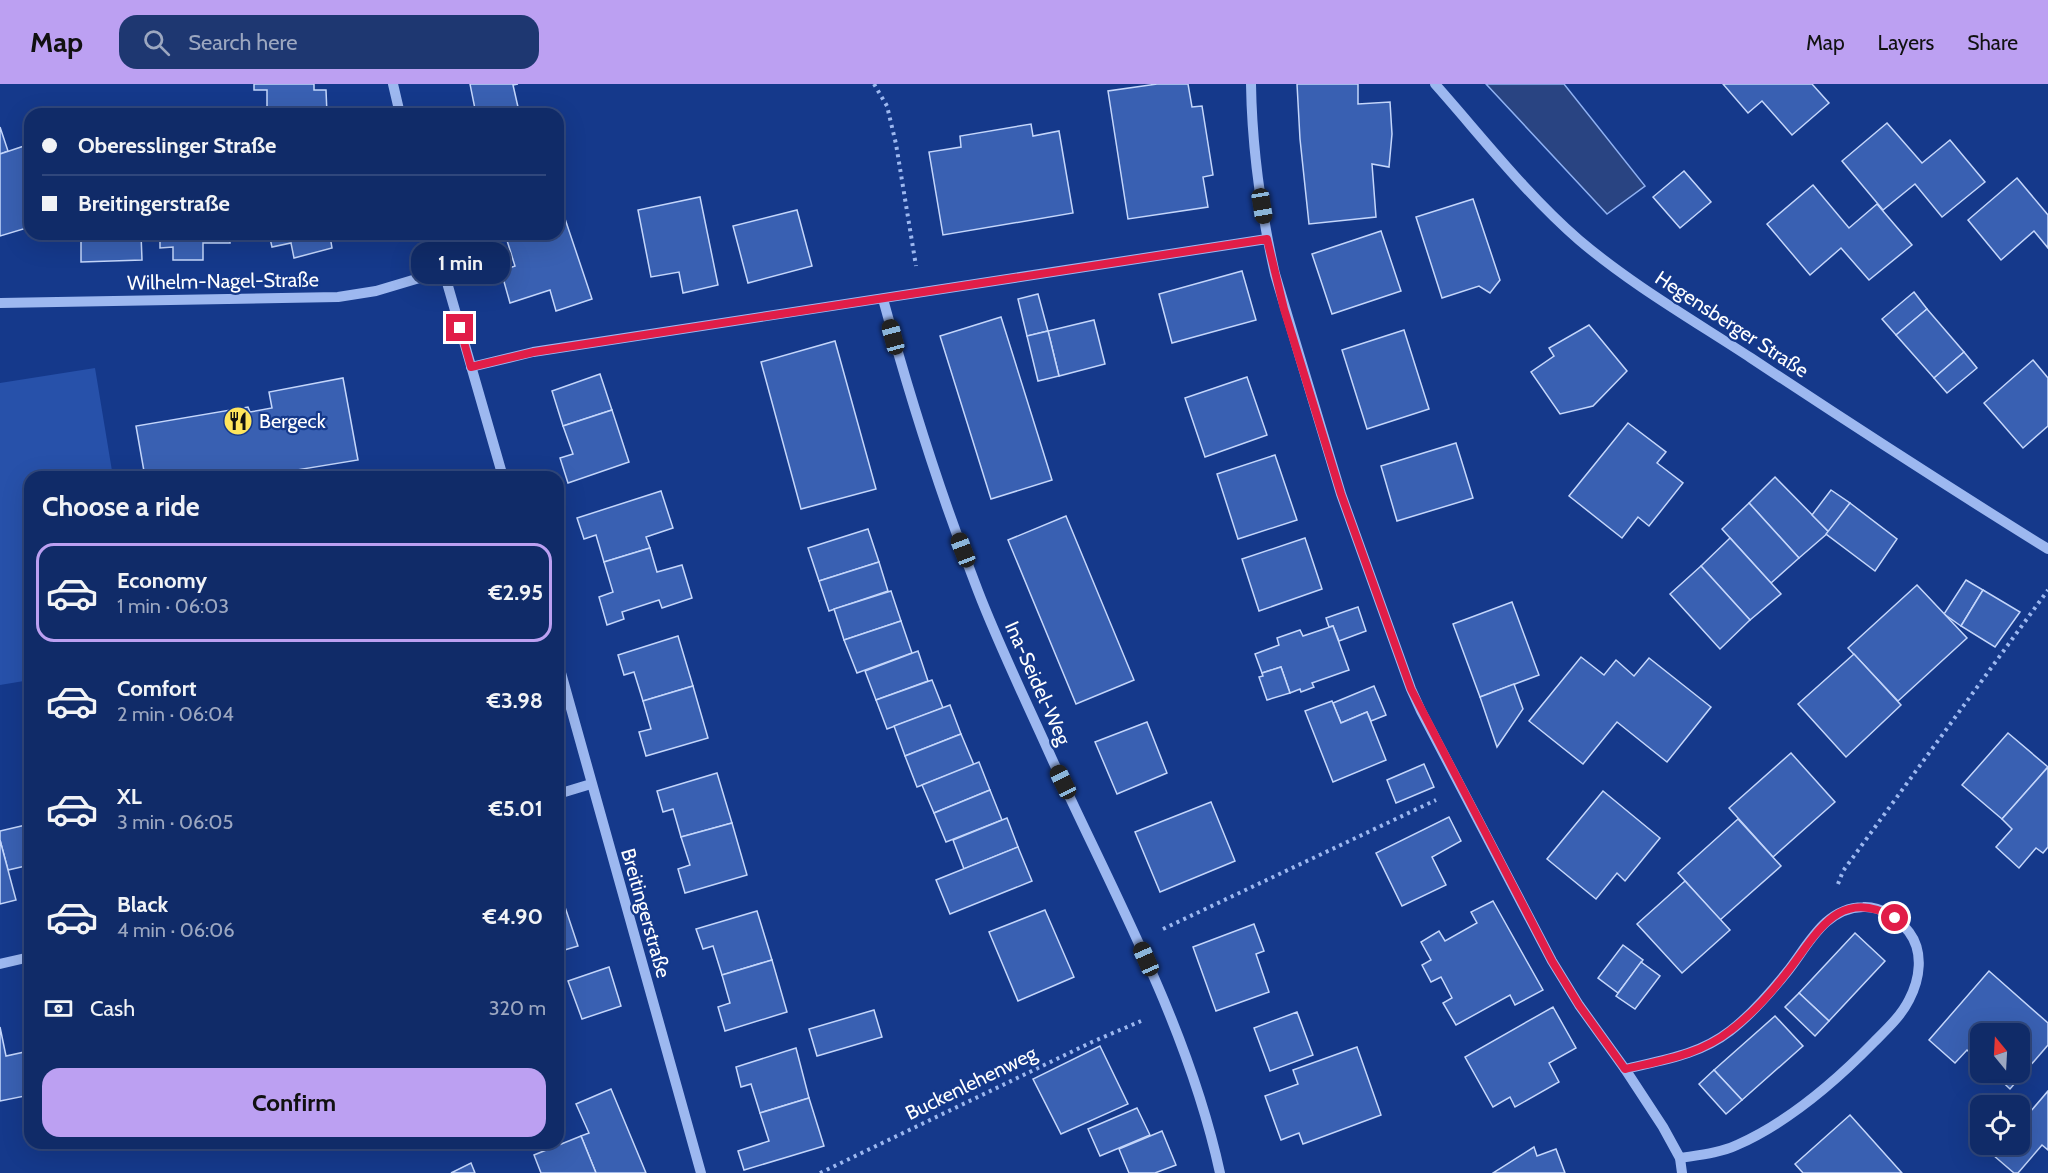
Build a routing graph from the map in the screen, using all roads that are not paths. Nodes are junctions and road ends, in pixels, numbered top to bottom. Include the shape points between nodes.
1 (393, 84) edge
2 (1251, 84) edge
3 (1435, 84) edge
4 (399, 108) edge
5 (1267, 239) junction
6 (435, 240) edge
7 (443, 271) junction
8 (883, 299) junction
9 (0, 303) edge
10 (471, 367) junction
11 (501, 471) edge
12 (2048, 549) edge
13 (564, 684) edge
14 (591, 784) junction
15 (564, 792) edge
16 (24, 958) edge
17 (0, 964) edge
18 (1625, 1069) junction
19 (1680, 1158) junction
20 (701, 1173) edge
21 (1220, 1173) edge
22 (1682, 1173) edge

1 - 4 street
2 - 5 street
3 - 12 street, Hegensberger Straße via 1536,200 1608,263 1911,464
5 - 8 street
5 - 18 street via 1284,309 1341,494 1411,689 1552,961
6 - 7 street
7 - 9 street, Wilhelm-Nagel-Straße via 367,293 338,297
7 - 10 street
8 - 10 street via 534,352
8 - 21 street, Ina-Seidel-Weg via 954,529 1054,762 1169,1010 1213,1138
10 - 11 street
13 - 14 street, Breitingerstraße
14 - 15 street
14 - 20 street, Breitingerstraße
16 - 17 street
18 - 19 street
18 - 19 street via 1687,1055 1725,1034 1765,998 1818,929 1848,909 1874,908 1895,918 1911,934 1919,964 1908,1002 1857,1060 1774,1125 1734,1147
19 - 22 street

